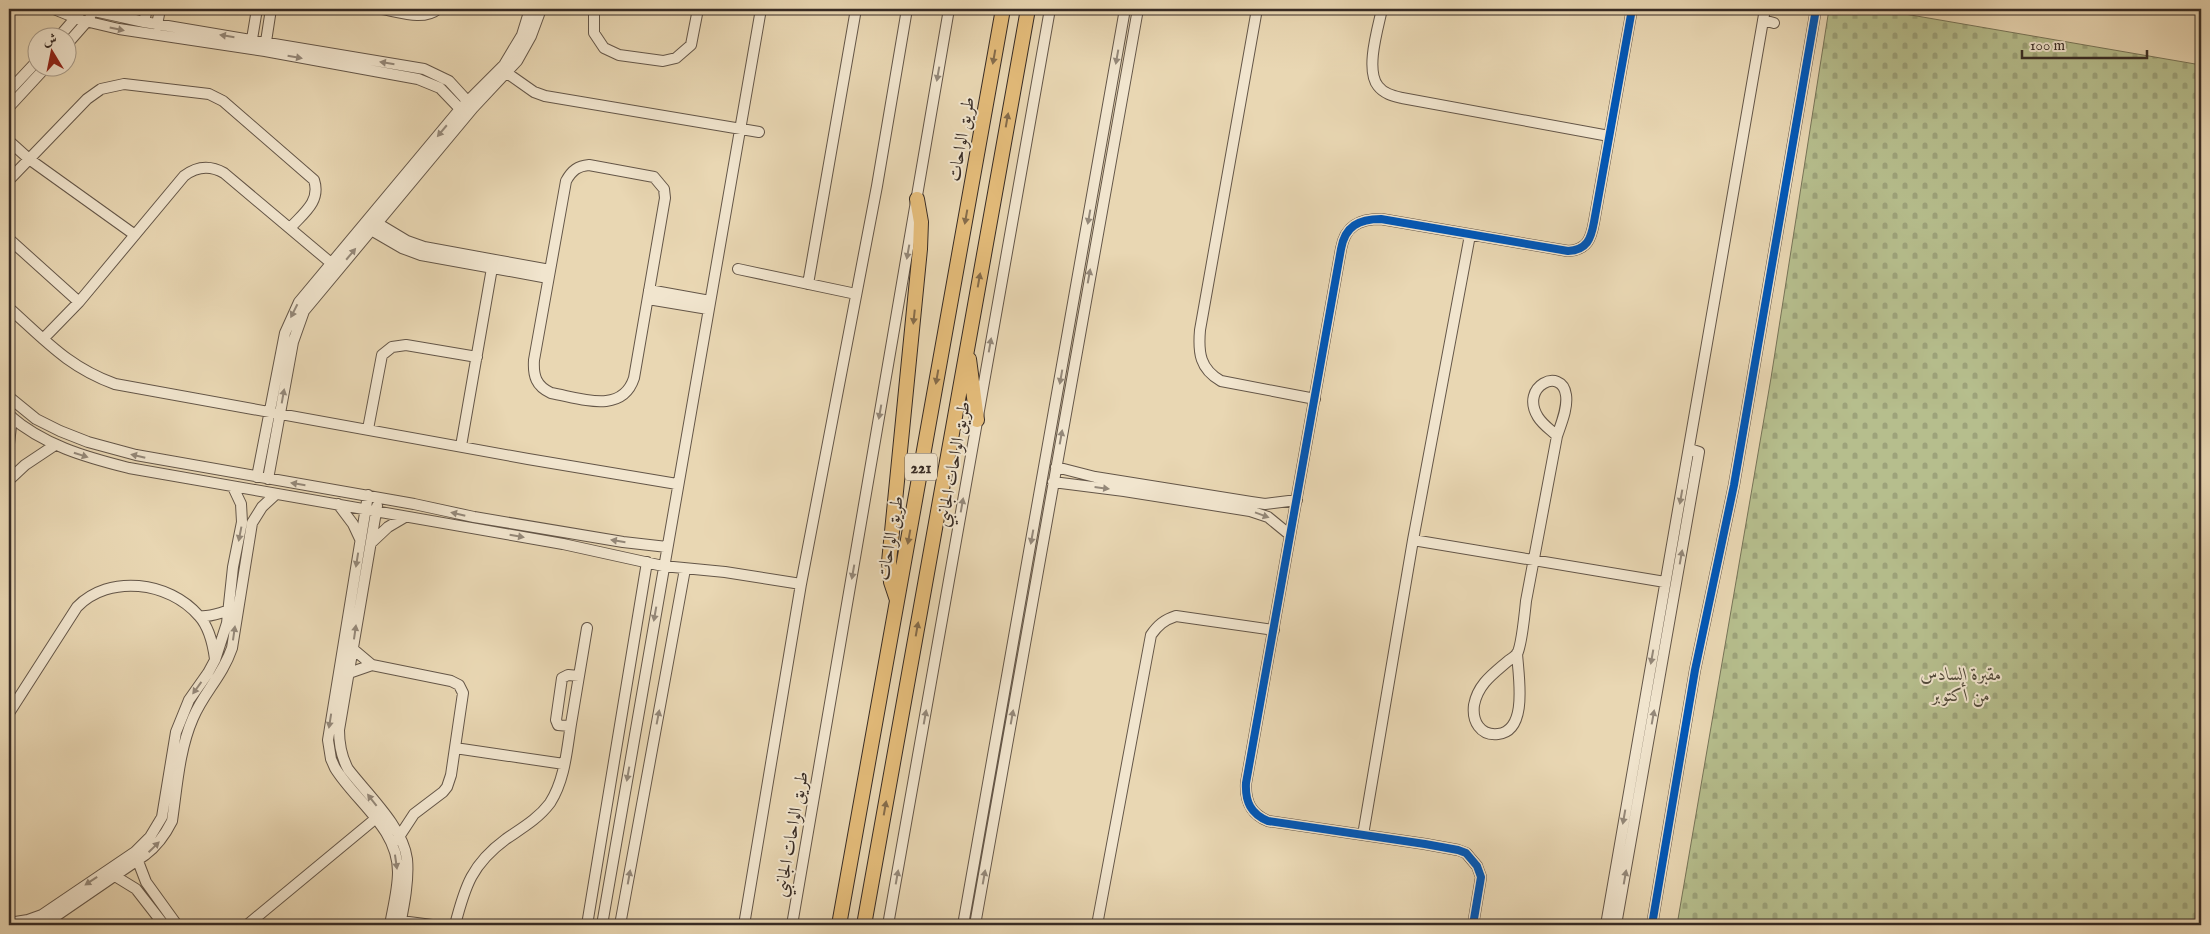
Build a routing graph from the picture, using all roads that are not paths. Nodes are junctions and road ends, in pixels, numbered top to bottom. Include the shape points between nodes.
1 (54, 9) edge
2 (84, 9) edge
3 (147, 9) edge
4 (160, 9) edge
5 (257, 9) edge
6 (271, 9) edge
7 (382, 9) edge
8 (438, 9) edge
9 (530, 9) edge
10 (541, 9) edge
11 (594, 9) edge
12 (698, 9) edge
13 (761, 9) edge
14 (856, 9) edge
15 (907, 9) edge
16 (949, 9) edge
17 (1003, 9) edge
18 (1028, 9) edge
19 (1050, 9) edge
20 (1125, 9) edge
21 (1138, 9) edge
22 (1257, 9) edge
23 (1382, 9) edge
24 (1632, 9) edge
25 (1765, 9) edge
26 (1816, 9) edge
27 (96, 12) junction
28 (75, 18) junction
29 (87, 22) junction
30 (144, 22) junction
31 (157, 25) junction
32 (66, 28) edge
33 (78, 32) edge
34 (251, 44) junction
35 (265, 46) junction
36 (28, 71) edge
37 (507, 73) junction
38 (36, 78) edge
39 (9, 91) edge
40 (9, 107) edge
41 (467, 109) junction
42 (740, 128) junction
43 (759, 132) dead end
44 (1610, 136) junction
45 (9, 141) edge
46 (29, 159) junction
47 (9, 180) edge
48 (917, 199) junction
49 (374, 226) junction
50 (291, 227) junction
51 (135, 235) junction
52 (1470, 235) junction
53 (9, 239) edge
54 (442, 255) junction
55 (331, 263) junction
56 (492, 268) junction
57 (738, 269) dead end
58 (549, 274) junction
59 (808, 284) junction
60 (649, 294) junction
61 (856, 294) junction
62 (80, 302) junction
63 (709, 305) junction
64 (9, 308) edge
65 (44, 339) junction
66 (967, 343) junction
67 (477, 357) junction
68 (9, 397) edge
69 (1315, 399) junction
70 (275, 413) junction
71 (10, 416) edge
72 (977, 420) junction
73 (368, 429) junction
74 (1557, 436) junction
75 (9, 444) edge
76 (56, 445) junction
77 (461, 446) junction
78 (1694, 450) junction
79 (1056, 467) junction
80 (262, 478) junction
81 (9, 480) edge
82 (1053, 482) junction
83 (677, 484) junction
84 (233, 487) junction
85 (276, 494) junction
86 (368, 495) junction
87 (378, 497) junction
88 (1296, 500) junction
89 (338, 504) junction
90 (371, 510) junction
91 (405, 516) junction
92 (1290, 535) junction
93 (360, 539) junction
94 (1413, 540) junction
95 (371, 543) junction
96 (667, 547) junction
97 (1534, 560) junction
98 (647, 562) junction
99 (663, 566) junction
100 (685, 569) junction
101 (1666, 582) junction
102 (801, 584) junction
103 (898, 601) junction
104 (233, 611) junction
105 (198, 616) junction
106 (587, 628) dead end
107 (1274, 630) junction
108 (1014, 640) junction
109 (1026, 642) junction
110 (353, 649) junction
111 (1517, 653) junction
112 (215, 660) junction
113 (372, 665) junction
114 (343, 672) junction
115 (579, 676) junction
116 (9, 714) edge
117 (570, 726) junction
118 (455, 748) junction
119 (564, 764) junction
120 (1639, 765) junction
121 (414, 814) junction
122 (982, 814) junction
123 (995, 817) junction
124 (375, 819) junction
125 (386, 826) junction
126 (1363, 834) junction
127 (396, 840) junction
128 (136, 856) junction
129 (110, 874) junction
130 (842, 910) junction
131 (866, 919) edge
132 (400, 923) edge
133 (9, 924) edge
134 (43, 925) edge
135 (164, 925) edge
136 (177, 925) edge
137 (247, 925) edge
138 (390, 925) edge
139 (432, 925) edge
140 (456, 925) edge
141 (587, 925) edge
142 (602, 925) edge
143 (620, 925) edge
144 (744, 925) edge
145 (792, 925) edge
146 (838, 925) edge
147 (888, 925) edge
148 (963, 925) edge
149 (975, 925) edge
150 (1097, 925) edge
151 (1473, 925) edge
152 (1606, 925) edge
153 (1616, 925) edge
154 (1652, 925) edge

1 - 28 street
2 - 27 street
2 - 28 street
3 - 30 street
4 - 31 street
5 - 34 street
6 - 35 street
7 - 8 street via 424,16
9 - 41 street via 522,35 510,56
10 - 37 street via 525,49
11 - 12 street via 594,33 604,48 619,54 663,61 676,58 691,45
13 - 42 street
14 - 59 street
15 - 61 street
16 -> 48 street, طريق الواحات الجانبي
17 -> 103 highway, طريق الواحات / 221
66 -> 18 highway, 221
72 -> 19 street, طريق الواحات الجانبي
20 -> 108 street
79 -> 21 street
22 - 69 street via 1200,330 1200,358 1209,373 1221,382
23 - 44 street via 1372,71 1378,86 1385,92 1417,101
24 - 44 street
25 - 78 street via 1769,21
26 - 154 street via 1734,485 1695,670
27 - 29 street
27 - 30 street
28 - 29 street
28 - 32 street
29 - 33 street
29 -> 34 street via 119,29
30 - 31 street
34 -> 31 street
34 - 35 street
35 - 41 street via 419,74
36 - 39 street
37 - 41 street
37 - 42 street via 544,96
38 - 40 street
41 - 49 street
41 -> 55 street
42 - 43 street
42 - 63 street
44 - 52 street via 1592,235 1582,248 1568,251
45 - 46 street
46 - 47 street
46 - 50 street via 87,98 105,87 124,84 209,94 223,101 314,180 314,201
46 - 51 street
48 -> 103 highway via 921,222 920,249 888,562
48 -> 145 street, طريق الواحات الجانبي
49 - 54 street via 410,252
70 -> 49 street via 302,316
50 - 51 street via 224,172 206,167 184,176
50 - 55 street
51 - 62 street
52 - 69 street via 1381,219 1351,226 1342,240
52 - 94 street
53 - 62 street
54 - 56 street
54 - 58 street
55 -> 70 street via 306,292 289,322
56 - 58 street
56 - 67 street
57 - 59 street
58 - 60 street via 533,374 543,389 551,393 606,402 625,395 634,378
58 - 60 street via 564,190 571,172 580,166 590,165 646,174 660,183 665,198
59 - 61 street
60 - 63 street
61 - 102 street
62 - 65 street
63 - 83 street
64 - 65 street
65 - 70 street via 80,369 114,384
66 - 72 highway
131 -> 66 highway, 221
67 - 73 street via 399,344 386,350 382,355
67 - 77 street
80 -> 68 street via 149,458 88,442 48,426
69 - 88 street
70 - 73 street
70 - 80 street
71 - 75 street
71 - 76 street
147 -> 72 street, طريق الواحات الجانبي
73 - 77 street
74 - 74 street via 1541,422 1534,409 1537,388 1546,382 1561,385 1566,395
74 - 97 street
76 - 81 street
76 -> 84 street via 75,454 128,468
77 - 83 street
78 -> 101 street
120 -> 78 street
79 - 82 street
79 - 88 street via 1095,477 1265,504
86 -> 80 street
82 -> 92 street via 1250,511 1268,517
82 - 109 street
83 - 96 street
84 - 85 street
84 -> 104 street via 242,513 233,567
85 - 89 street
85 - 104 street via 262,506 252,523
86 - 87 street
86 - 90 street
87 - 90 street
96 -> 87 street via 474,517
88 - 92 street
89 - 90 street
89 - 93 street
90 - 91 street
90 - 93 street
90 - 95 street
91 - 95 street
91 -> 98 street
92 - 107 street
93 -> 114 street
94 - 97 street
94 - 126 street
110 -> 95 street
96 - 99 street
97 - 101 street
97 - 111 street
98 - 99 street
98 - 141 street
99 - 100 street
99 -> 142 street
100 - 102 street
143 -> 100 street
101 -> 120 street
102 - 144 street
103 - 130 highway, طريق الواحات / 221
104 - 105 street
104 - 112 street
128 -> 104 street via 159,842 172,821 187,733 201,703 227,662 232,648
105 - 112 street via 210,637
105 - 116 street via 179,601 148,588 116,585 99,591 78,607
106 - 115 street
107 - 126 street via 1246,783 1247,801 1253,812 1268,820
107 - 150 street via 1176,616 1156,626 1151,635
108 - 109 street
108 - 122 street
123 -> 109 street
110 - 113 street
110 - 114 street
111 - 111 street via 1479,688 1474,716 1482,731 1507,732 1517,719 1520,702
112 -> 128 street via 189,700 176,732 162,817
113 - 114 street
113 - 118 street via 451,680 459,685 464,698
114 -> 124 street via 328,740 331,759 340,776
125 -> 114 street via 348,769 340,750
115 - 117 street
115 - 117 street via 562,678 556,720 558,724
117 - 119 street
118 - 119 street
118 - 121 street via 447,787
119 - 140 street via 557,790 542,813 494,849 470,876
120 -> 152 street
153 -> 120 street
121 - 125 street
121 - 127 street
122 - 123 street
122 - 148 street
149 -> 123 street
124 - 125 street
124 - 137 street
125 - 127 street
126 - 151 street via 1466,853 1481,877
127 - 132 street via 405,853 407,869
127 -> 138 street via 398,873
128 - 129 street
128 - 136 street via 146,882
129 -> 133 street via 42,914
129 - 134 street
129 - 135 street via 136,889
130 - 131 highway via 851,917
130 - 146 highway, طريق الواحات / 221
132 - 139 street

